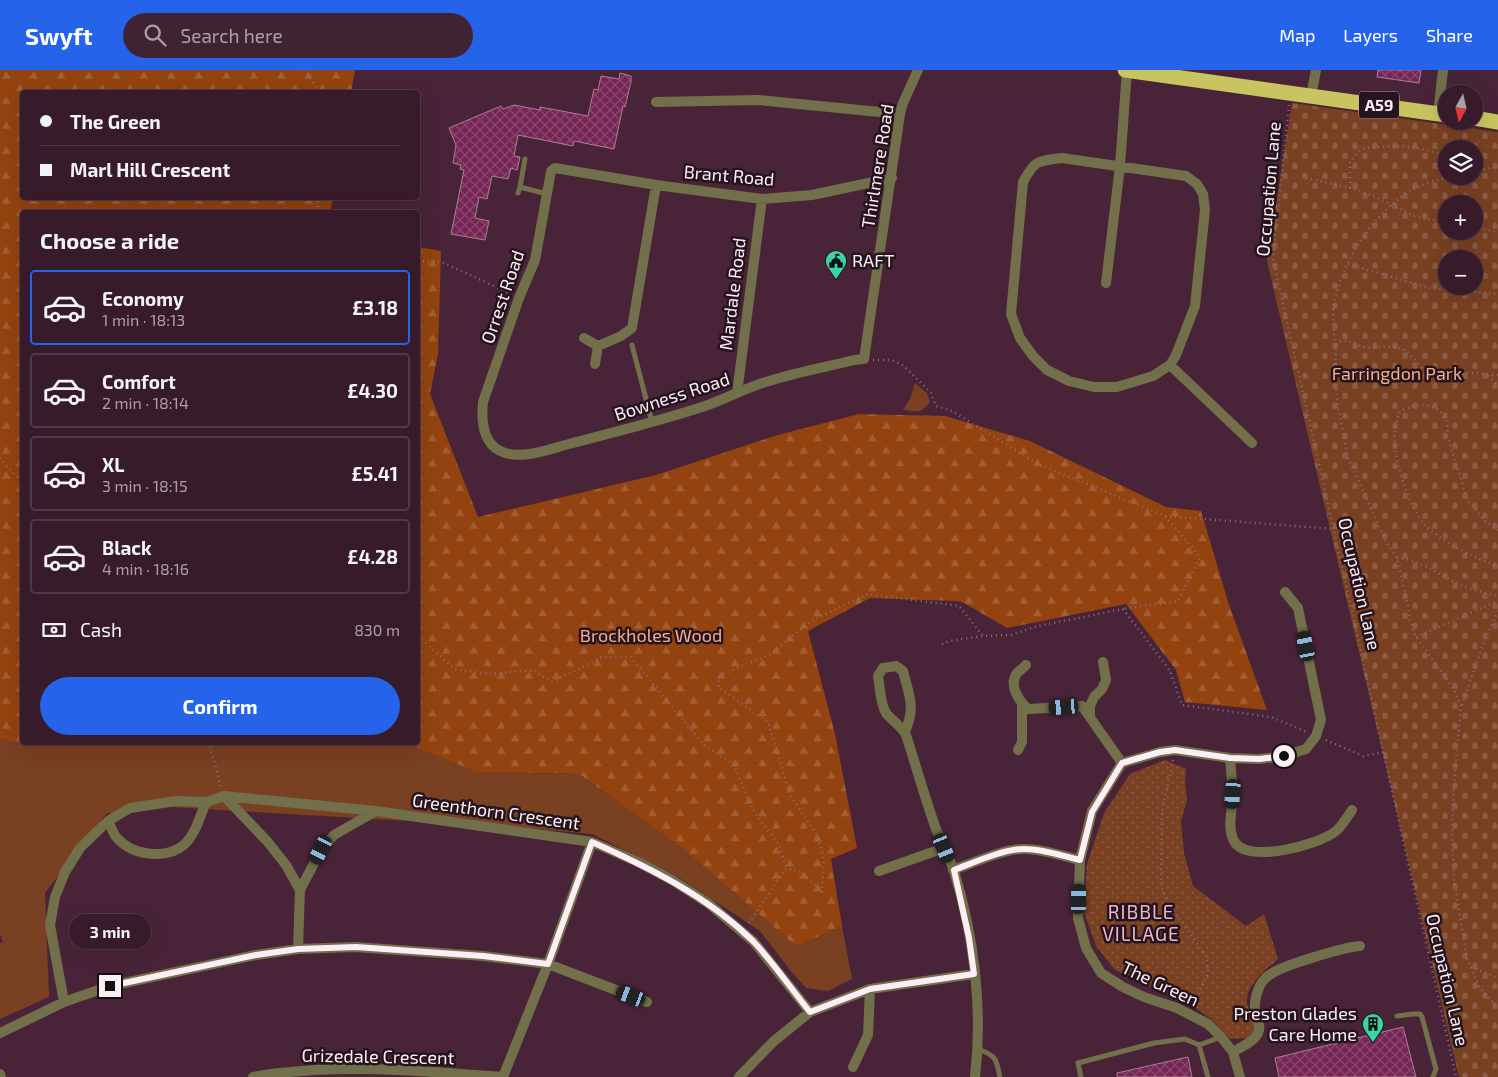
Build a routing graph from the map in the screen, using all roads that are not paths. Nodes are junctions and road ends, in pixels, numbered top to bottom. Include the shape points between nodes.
1 (918, 70) edge
2 (1129, 70) edge
3 (1316, 70) edge
4 (1443, 70) edge
5 (1443, 85) edge
6 (1312, 96) junction
7 (656, 102) dead end
8 (1438, 113) edge
9 (900, 114) junction
10 (1483, 120) edge
11 (1498, 122) edge
12 (525, 159) dead end
13 (1120, 166) junction
14 (564, 168) joint
15 (892, 178) junction
16 (656, 185) junction
17 (520, 187) junction
18 (518, 193) dead end
19 (548, 194) junction
20 (762, 199) junction
21 (1106, 283) dead end
22 (584, 338) dead end
23 (632, 344) dead end
24 (598, 346) junction
25 (864, 359) joint
26 (595, 364) dead end
27 (1170, 365) junction
28 (737, 393) junction
29 (652, 423) junction
30 (1252, 443) dead end
31 (491, 444) joint
32 (1285, 592) dead end
33 (1103, 662) dead end
34 (1026, 665) dead end
35 (1022, 704) junction
36 (1090, 716) junction
37 (905, 732) junction
38 (1018, 750) dead end
39 (1230, 758) junction
40 (1122, 763) junction
41 (224, 796) junction
42 (206, 802) junction
43 (1352, 810) dead end
44 (376, 812) junction
45 (108, 821) junction
46 (592, 842) junction
47 (944, 848) junction
48 (1080, 860) junction
49 (954, 870) junction
50 (879, 871) dead end
51 (300, 890) junction
52 (1360, 946) dead end
53 (298, 949) junction
54 (548, 964) junction
55 (974, 974) junction
56 (870, 989) junction
57 (64, 1002) junction
58 (647, 1002) dead end
59 (810, 1012) junction
60 (1397, 1016) dead end
61 (0, 1033) edge
62 (1221, 1037) junction
63 (1199, 1045) junction
64 (978, 1049) junction
65 (1233, 1052) junction
66 (854, 1066) dead end
67 (253, 1077) edge
68 (503, 1077) edge
69 (739, 1077) edge
70 (975, 1077) edge
71 (1000, 1077) edge
72 (1081, 1077) edge
73 (1208, 1077) edge
74 (1240, 1077) edge
75 (1433, 1077) edge

1 - 9 street, Thirlmere Road
2 - 6 highway, A59
2 - 13 street
3 - 6 street
4 - 5 street
6 - 8 highway, A59
7 - 9 street via 758,100
9 - 15 street, Thirlmere Road
10 - 11 highway
12 - 17 lane
13 - 21 street
13 - 27 street via 1186,176 1198,184 1204,194 1195,306
13 - 27 street via 1062,158 1040,161 1031,168 1023,182 1011,314 1020,338 1033,356 1047,370 1069,381 1094,387 1117,387 1153,376
14 - 16 street, Brant Road
14 - 19 street, Orrest Road via 551,171
15 - 20 street, Brant Road via 812,195
15 - 25 street, Thirlmere Road
16 - 20 street, Brant Road
16 - 24 street via 632,328
17 - 18 lane
17 - 19 lane
19 - 31 street, Orrest Road via 535,260 483,402 483,431
20 - 28 street, Mardale Road
22 - 24 street
23 - 29 lane
24 - 26 street
25 - 28 street, Bowness Road via 767,381
27 - 30 street
28 - 29 street, Bowness Road
29 - 31 street, Bowness Road via 522,454 505,453
32 - 39 street via 1298,608 1321,720 1316,736 1306,749 1284,756
33 - 36 street via 1106,680 1090,706
34 - 35 street via 1014,682
35 - 36 street via 1028,709 1082,706
35 - 38 street via 1022,742
36 - 40 street
37 - 37 street via 885,710 878,676 883,668 896,666 903,671 912,706
37 - 47 street
39 - 40 street via 1175,750
39 - 43 street via 1231,829 1233,841 1245,850 1260,852 1307,845 1337,831
40 - 48 street, The Green via 1092,812
41 - 42 street, Greenthorn Crescent
41 - 44 street, Greenthorn Crescent
41 - 51 street via 267,841
42 - 45 street, Greenthorn Crescent via 176,801 130,808
42 - 45 street via 191,836 172,852 140,852 127,846 117,838
44 - 46 street, Greenthorn Crescent
44 - 51 street via 334,835 321,850
45 - 57 street, Greenthorn Crescent via 80,848 55,897 50,925
46 - 54 street
46 - 59 street, Greenthorn Crescent via 638,862 708,903 754,942
47 - 49 street
47 - 50 street
48 - 49 street via 1025,849
48 - 62 street, The Green via 1078,918 1086,948 1101,972 1144,998 1177,1008 1208,1024
49 - 55 street
51 - 53 street
52 - 65 street via 1285,967 1269,975 1256,998 1258,1033 1249,1043
53 - 54 street via 356,947
53 - 57 street via 110,986
54 - 58 street
54 - 68 street
55 - 56 street
55 - 64 street
56 - 59 street
56 - 66 street via 868,1035
57 - 61 street
59 - 69 street via 774,1041
60 - 75 lane via 1420,1014 1422,1017 1436,1069
62 - 63 lane
62 - 65 street, The Green
63 - 72 lane via 1185,1039 1154,1043 1078,1062
63 - 73 lane
64 - 70 street
64 - 71 lane via 993,1055
65 - 74 street, The Green
67 - 68 street, Grizedale Crescent via 337,1069 424,1070

